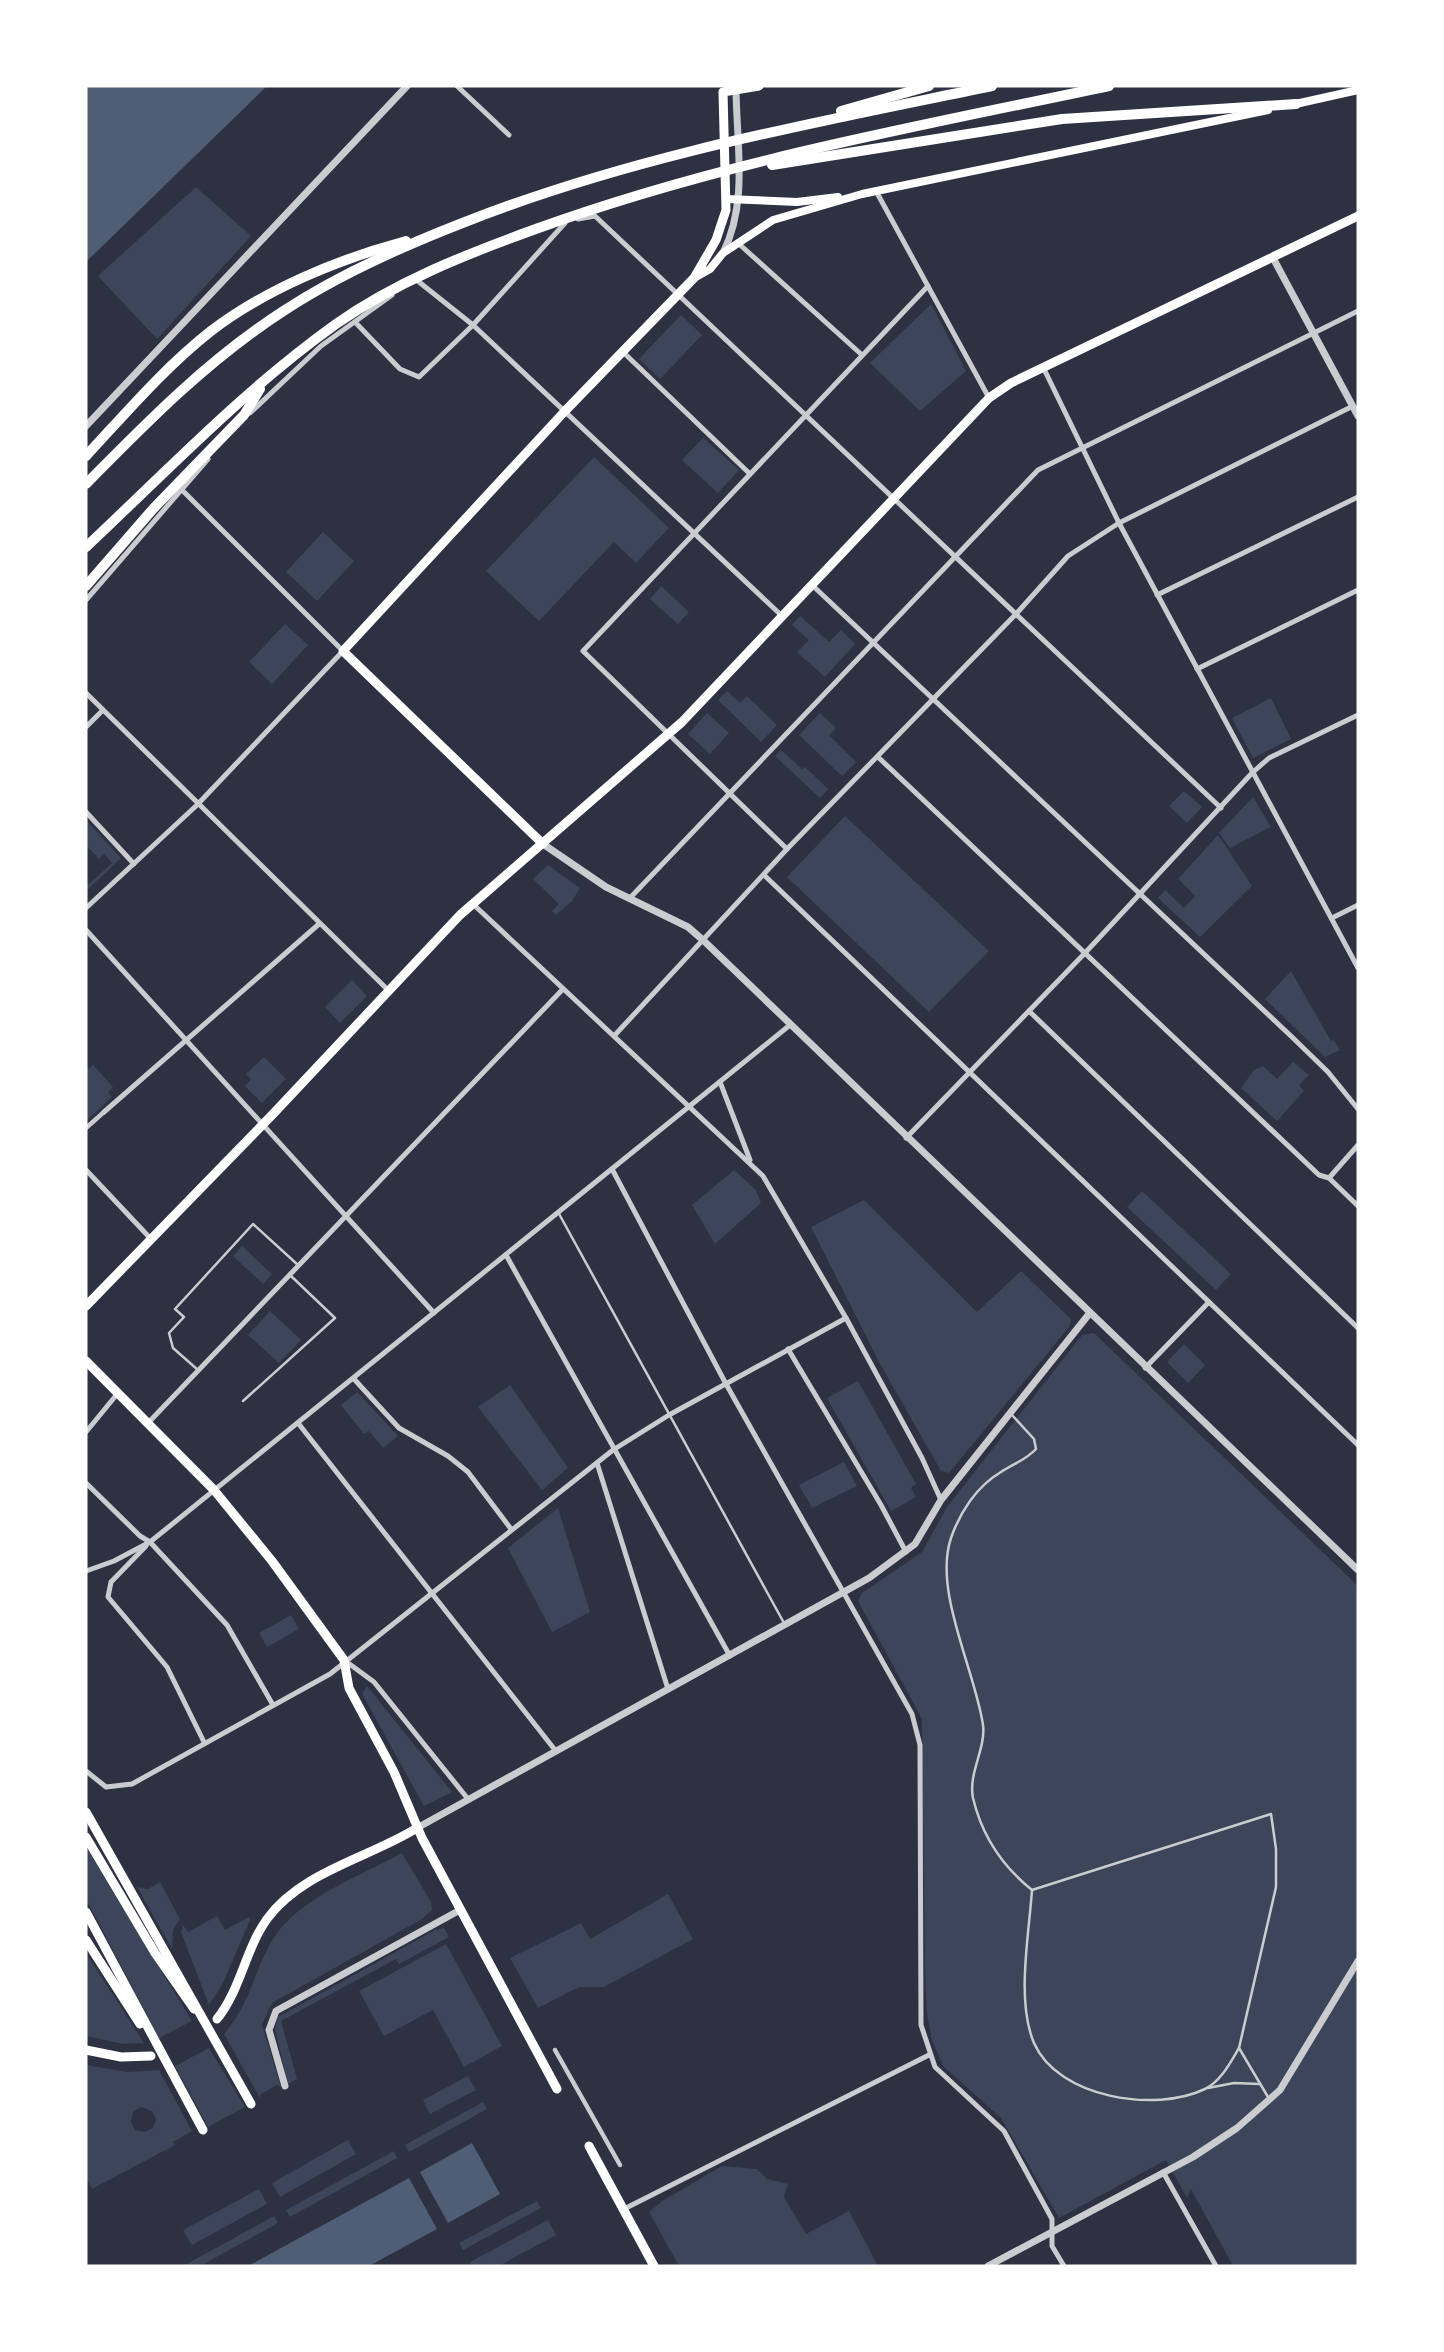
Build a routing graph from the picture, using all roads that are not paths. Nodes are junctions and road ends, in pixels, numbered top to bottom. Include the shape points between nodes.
1 (407, 86) edge
2 (457, 86) edge
3 (759, 86) edge
4 (929, 86) edge
5 (992, 86) edge
6 (1109, 86) edge
7 (736, 87) edge
8 (723, 89) edge
9 (1358, 90) edge
10 (1296, 104) junction
11 (783, 129) junction
12 (509, 135) dead end
13 (744, 167) junction
14 (876, 191) junction
15 (862, 194) junction
16 (726, 199) junction
17 (740, 200) junction
18 (1358, 216) edge
19 (442, 231) junction
20 (738, 243) junction
21 (723, 253) junction
22 (1273, 258) junction
23 (694, 278) junction
24 (928, 286) junction
25 (678, 295) junction
26 (1358, 311) edge
27 (355, 322) junction
28 (473, 325) junction
29 (1314, 333) junction
30 (623, 352) junction
31 (862, 355) junction
32 (1043, 367) junction
33 (265, 381) junction
34 (989, 398) junction
35 (1353, 406) junction
36 (565, 411) junction
37 (806, 416) junction
38 (1358, 416) edge
39 (86, 425) edge
40 (1081, 449) junction
41 (86, 456) edge
42 (750, 474) junction
43 (86, 483) edge
44 (182, 490) junction
45 (1358, 497) edge
46 (894, 499) junction
47 (1119, 523) junction
48 (694, 534) junction
49 (86, 547) edge
50 (954, 556) junction
51 (812, 585) junction
52 (86, 586) edge
53 (1358, 590) edge
54 (1157, 595) junction
55 (86, 600) edge
56 (1016, 614) junction
57 (782, 616) junction
58 (872, 643) junction
59 (343, 651) junction
60 (1197, 669) junction
61 (86, 693) edge
62 (933, 701) junction
63 (103, 710) junction
64 (1358, 715) edge
65 (86, 727) edge
66 (669, 735) junction
67 (878, 757) junction
68 (1252, 774) junction
69 (730, 794) junction
70 (197, 805) junction
71 (1220, 808) junction
72 (86, 811) edge
73 (543, 844) junction
74 (787, 849) junction
75 (134, 864) junction
76 (764, 874) junction
77 (1141, 894) junction
78 (629, 899) junction
79 (474, 905) junction
80 (1358, 905) edge
81 (86, 908) edge
82 (1332, 918) junction
83 (319, 924) junction
84 (86, 930) edge
85 (704, 941) junction
86 (1085, 953) junction
87 (1358, 968) edge
88 (564, 989) junction
89 (389, 991) junction
90 (1029, 1011) junction
91 (790, 1025) junction
92 (614, 1037) junction
93 (186, 1042) junction
94 (971, 1072) junction
95 (720, 1082) junction
96 (689, 1107) junction
97 (1358, 1109) edge
98 (104, 1112) joint
99 (262, 1126) junction
100 (86, 1128) edge
101 (906, 1138) junction
102 (1358, 1145) edge
103 (751, 1162) junction
104 (612, 1169) junction
105 (86, 1170) edge
106 (1329, 1178) junction
107 (1358, 1206) edge
108 (558, 1212) junction
109 (345, 1216) junction
110 (151, 1239) junction
111 (506, 1255) junction
112 (298, 1265) junction
113 (289, 1274) junction
114 (1209, 1302) junction
115 (86, 1306) edge
116 (435, 1313) junction
117 (1089, 1314) junction
118 (846, 1318) junction
119 (1358, 1328) edge
120 (788, 1349) junction
121 (86, 1361) edge
122 (1145, 1368) junction
123 (198, 1370) junction
124 (354, 1379) junction
125 (726, 1384) junction
126 (118, 1393) junction
127 (243, 1401) dead end
128 (1010, 1412) junction
129 (669, 1415) junction
130 (148, 1423) junction
131 (298, 1423) junction
132 (86, 1433) edge
133 (1358, 1445) edge
134 (613, 1450) junction
135 (597, 1463) junction
136 (86, 1483) edge
137 (214, 1490) junction
138 (941, 1500) junction
139 (511, 1529) junction
140 (150, 1542) junction
141 (906, 1552) junction
142 (1358, 1570) edge
143 (86, 1571) edge
144 (433, 1592) junction
145 (844, 1592) junction
146 (785, 1625) junction
147 (730, 1656) junction
148 (344, 1660) junction
149 (668, 1689) junction
150 (273, 1704) junction
151 (204, 1742) junction
152 (555, 1750) junction
153 (86, 1771) edge
154 (468, 1799) junction
155 (86, 1812) edge
156 (417, 1828) junction
157 (86, 1837) edge
158 (1032, 1889) junction
159 (460, 1910) junction
160 (86, 1912) edge
161 (86, 1940) edge
162 (1358, 1961) edge
163 (201, 2014) junction
164 (217, 2019) dead end
165 (154, 2041) junction
166 (1239, 2049) junction
167 (86, 2050) edge
168 (555, 2050) dead end
169 (929, 2054) junction
170 (150, 2056) dead end
171 (1260, 2084) junction
172 (285, 2086) dead end
173 (557, 2089) dead end
174 (1205, 2089) junction
175 (1270, 2100) junction
176 (251, 2104) dead end
177 (203, 2130) dead end
178 (589, 2147) dead end
179 (620, 2165) dead end
180 (1163, 2172) junction
181 (624, 2209) junction
182 (1054, 2231) junction
183 (654, 2266) edge
184 (988, 2266) edge
185 (1064, 2266) edge
186 (1216, 2266) edge

1 - 39 street
2 - 12 street
3 - 7 main road
4 - 11 highway
5 - 11 highway
6 - 13 highway via 843,141
7 - 8 main road
7 - 17 street
8 - 16 main road
9 - 10 main road
10 - 13 highway via 1062,119 866,148 798,163
10 - 14 main road
11 - 19 highway via 591,177
13 - 33 highway via 579,213 432,270 335,325
14 - 15 main road
14 - 24 street
15 - 17 main road via 797,202
15 - 20 main road via 773,220
16 - 17 main road
16 - 23 main road via 716,240
17 - 21 street
18 - 22 main road
19 - 41 highway via 366,253 248,306 192,346
19 - 43 highway via 335,281 242,339 201,372
20 - 21 main road
20 - 31 street
21 - 23 main road via 710,269
22 - 29 street
22 - 32 main road
23 - 25 main road
24 - 31 street
24 - 34 street
25 - 28 street via 595,216 573,219 556,230
25 - 30 main road
25 - 37 street
26 - 29 street
27 - 28 street via 415,278
27 - 28 street via 400,369 419,377
27 - 44 street via 265,397
28 - 36 street
29 - 35 street
29 - 40 street
30 - 36 main road
30 - 42 street
31 - 37 street
32 - 34 main road
32 - 40 street
33 - 49 highway
33 - 52 highway via 244,415
34 - 46 main road
35 - 38 street
35 - 47 street
36 - 48 street
36 - 59 main road
37 - 42 street
37 - 46 street
40 - 47 street
40 - 50 street via 1038,470
42 - 48 street
44 - 55 street
44 - 59 street
45 - 54 street
46 - 50 street
46 - 51 main road
47 - 54 street
47 - 56 street via 1068,556
48 - 57 street
48 - 66 street via 583,651
50 - 56 street
50 - 58 street
51 - 57 main road
51 - 58 street
53 - 60 street
54 - 60 street
56 - 62 street
56 - 71 street
57 - 66 main road
58 - 62 street
58 - 69 street
59 - 70 street
59 - 73 main road
60 - 68 street
61 - 63 street
62 - 67 street
62 - 77 street
63 - 65 street
63 - 70 street
64 - 68 street via 1269,758
66 - 69 street
66 - 73 main road
67 - 74 street
67 - 86 street
68 - 71 street
68 - 82 street
69 - 74 street
69 - 78 street
70 - 75 street
70 - 83 street
71 - 77 street
72 - 75 street
73 - 78 street
73 - 79 main road
74 - 76 street
75 - 81 street
76 - 85 street
76 - 94 street
77 - 86 street
77 - 97 street via 1328,1072
78 - 85 street via 688,927
79 - 88 street
79 - 89 main road
80 - 82 street
82 - 87 street
83 - 89 street
83 - 93 street
84 - 93 street
85 - 91 street
85 - 92 street
86 - 90 street
86 - 106 street via 1319,1175
88 - 92 street
88 - 109 street
89 - 99 main road
90 - 94 street
90 - 119 street
91 - 95 street
91 - 101 street
92 - 96 street
93 - 98 street
93 - 99 street
94 - 101 street
94 - 114 street
95 - 96 street
95 - 103 street
96 - 103 street
96 - 104 street
98 - 100 street
99 - 109 street
99 - 110 main road
101 - 117 street
102 - 106 street
103 - 118 street via 776,1196
104 - 108 street
104 - 125 street
105 - 110 street
106 - 107 street
108 - 111 street
108 - 129 lane
109 - 112 street
109 - 116 street
110 - 115 main road
111 - 116 street
111 - 134 street
112 - 113 street
112 - 123 lane via 253,1224 175,1310 184,1317 169,1333 173,1348
113 - 123 street
113 - 127 lane via 335,1318
114 - 122 street
114 - 133 street
116 - 124 street
117 - 122 street
117 - 128 street
118 - 120 street
118 - 138 street
120 - 125 street
120 - 141 street
121 - 126 main road
122 - 142 street
123 - 130 street
124 - 131 street
124 - 139 street via 399,1428 468,1472
125 - 129 street
125 - 145 street
126 - 130 main road
126 - 132 street
128 - 138 street
128 - 158 lane via 1034,1440 1036,1449 975,1493 958,1519 946,1567 983,1729 973,1796 1000,1860
129 - 134 street
129 - 146 lane
130 - 137 main road
131 - 137 street
131 - 144 street
134 - 135 street
134 - 147 street
135 - 139 street
135 - 149 street
136 - 140 street
137 - 140 street
137 - 148 main road
138 - 141 street
139 - 144 street
140 - 143 street
140 - 150 street via 227,1625
140 - 151 street via 108,1587 108,1597 156,1651
141 - 145 street
144 - 148 street
144 - 152 street
145 - 146 street
145 - 169 street via 917,1730 922,1842 920,2006
146 - 147 street
147 - 149 street
148 - 150 street via 330,1674
148 - 154 street via 374,1682
148 - 156 main road via 349,1688 394,1772
149 - 152 street
150 - 151 street
151 - 153 street via 127,1786 106,1787
152 - 154 street
154 - 156 street
155 - 163 main road
156 - 159 main road
156 - 164 main road via 281,1902 260,1929 232,1997
157 - 163 main road via 179,1992
158 - 166 lane via 1270,1814 1276,1887
158 - 174 lane via 1026,2020 1041,2057 1072,2082 1114,2097 1160,2100
159 - 172 street via 276,2011 269,2030
159 - 173 main road
160 - 165 main road
161 - 165 main road
162 - 175 street
163 - 176 main road
165 - 177 main road
166 - 171 lane
166 - 174 lane via 1224,2073
167 - 170 main road via 121,2057
168 - 179 street
169 - 181 street
169 - 182 street via 941,2075 1004,2131 1052,2219
171 - 174 lane via 1234,2082
171 - 175 lane
175 - 180 street via 1215,2143
178 - 181 main road
180 - 182 street
180 - 186 street
181 - 183 main road
182 - 184 street
182 - 185 street via 1052,2246

